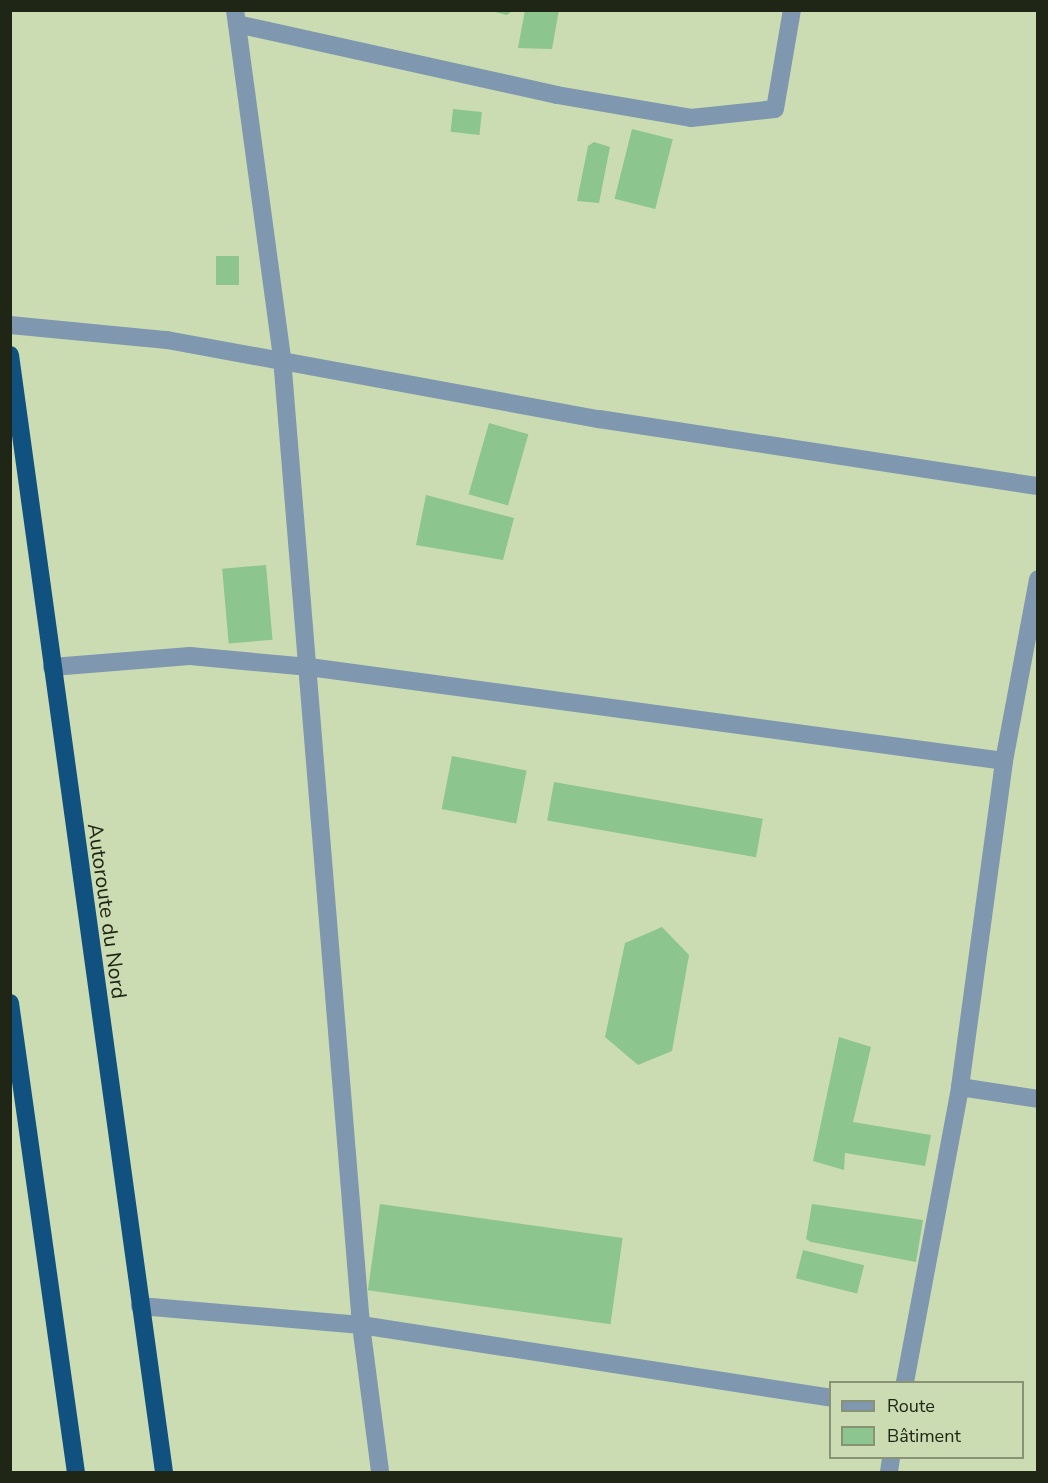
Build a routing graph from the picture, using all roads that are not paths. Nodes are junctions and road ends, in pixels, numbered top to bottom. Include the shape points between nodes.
1 (792, 10) edge
2 (236, 17) edge
3 (10, 325) edge
4 (10, 355) edge
5 (282, 358) junction
6 (1038, 486) edge
7 (1038, 579) edge
8 (52, 667) junction
9 (309, 667) junction
10 (1004, 761) junction
11 (10, 1003) edge
12 (960, 1088) junction
13 (1038, 1099) edge
14 (140, 1306) junction
15 (361, 1325) junction
16 (904, 1381) edge
17 (829, 1398) edge
18 (76, 1473) edge
19 (164, 1473) edge
20 (380, 1473) edge

1 - 2 street via 775,109 691,118 557,95
2 - 5 street
3 - 5 street
4 - 8 highway, Autoroute du Nord
5 - 6 street via 599,419
5 - 9 street
7 - 10 street
8 - 9 street via 190,656
8 - 14 highway, Autoroute du Nord
9 - 10 street
9 - 15 street
10 - 12 street
11 - 18 highway
12 - 13 street
12 - 16 street
14 - 15 street
14 - 19 highway, Autoroute du Nord
15 - 17 street
15 - 20 street

